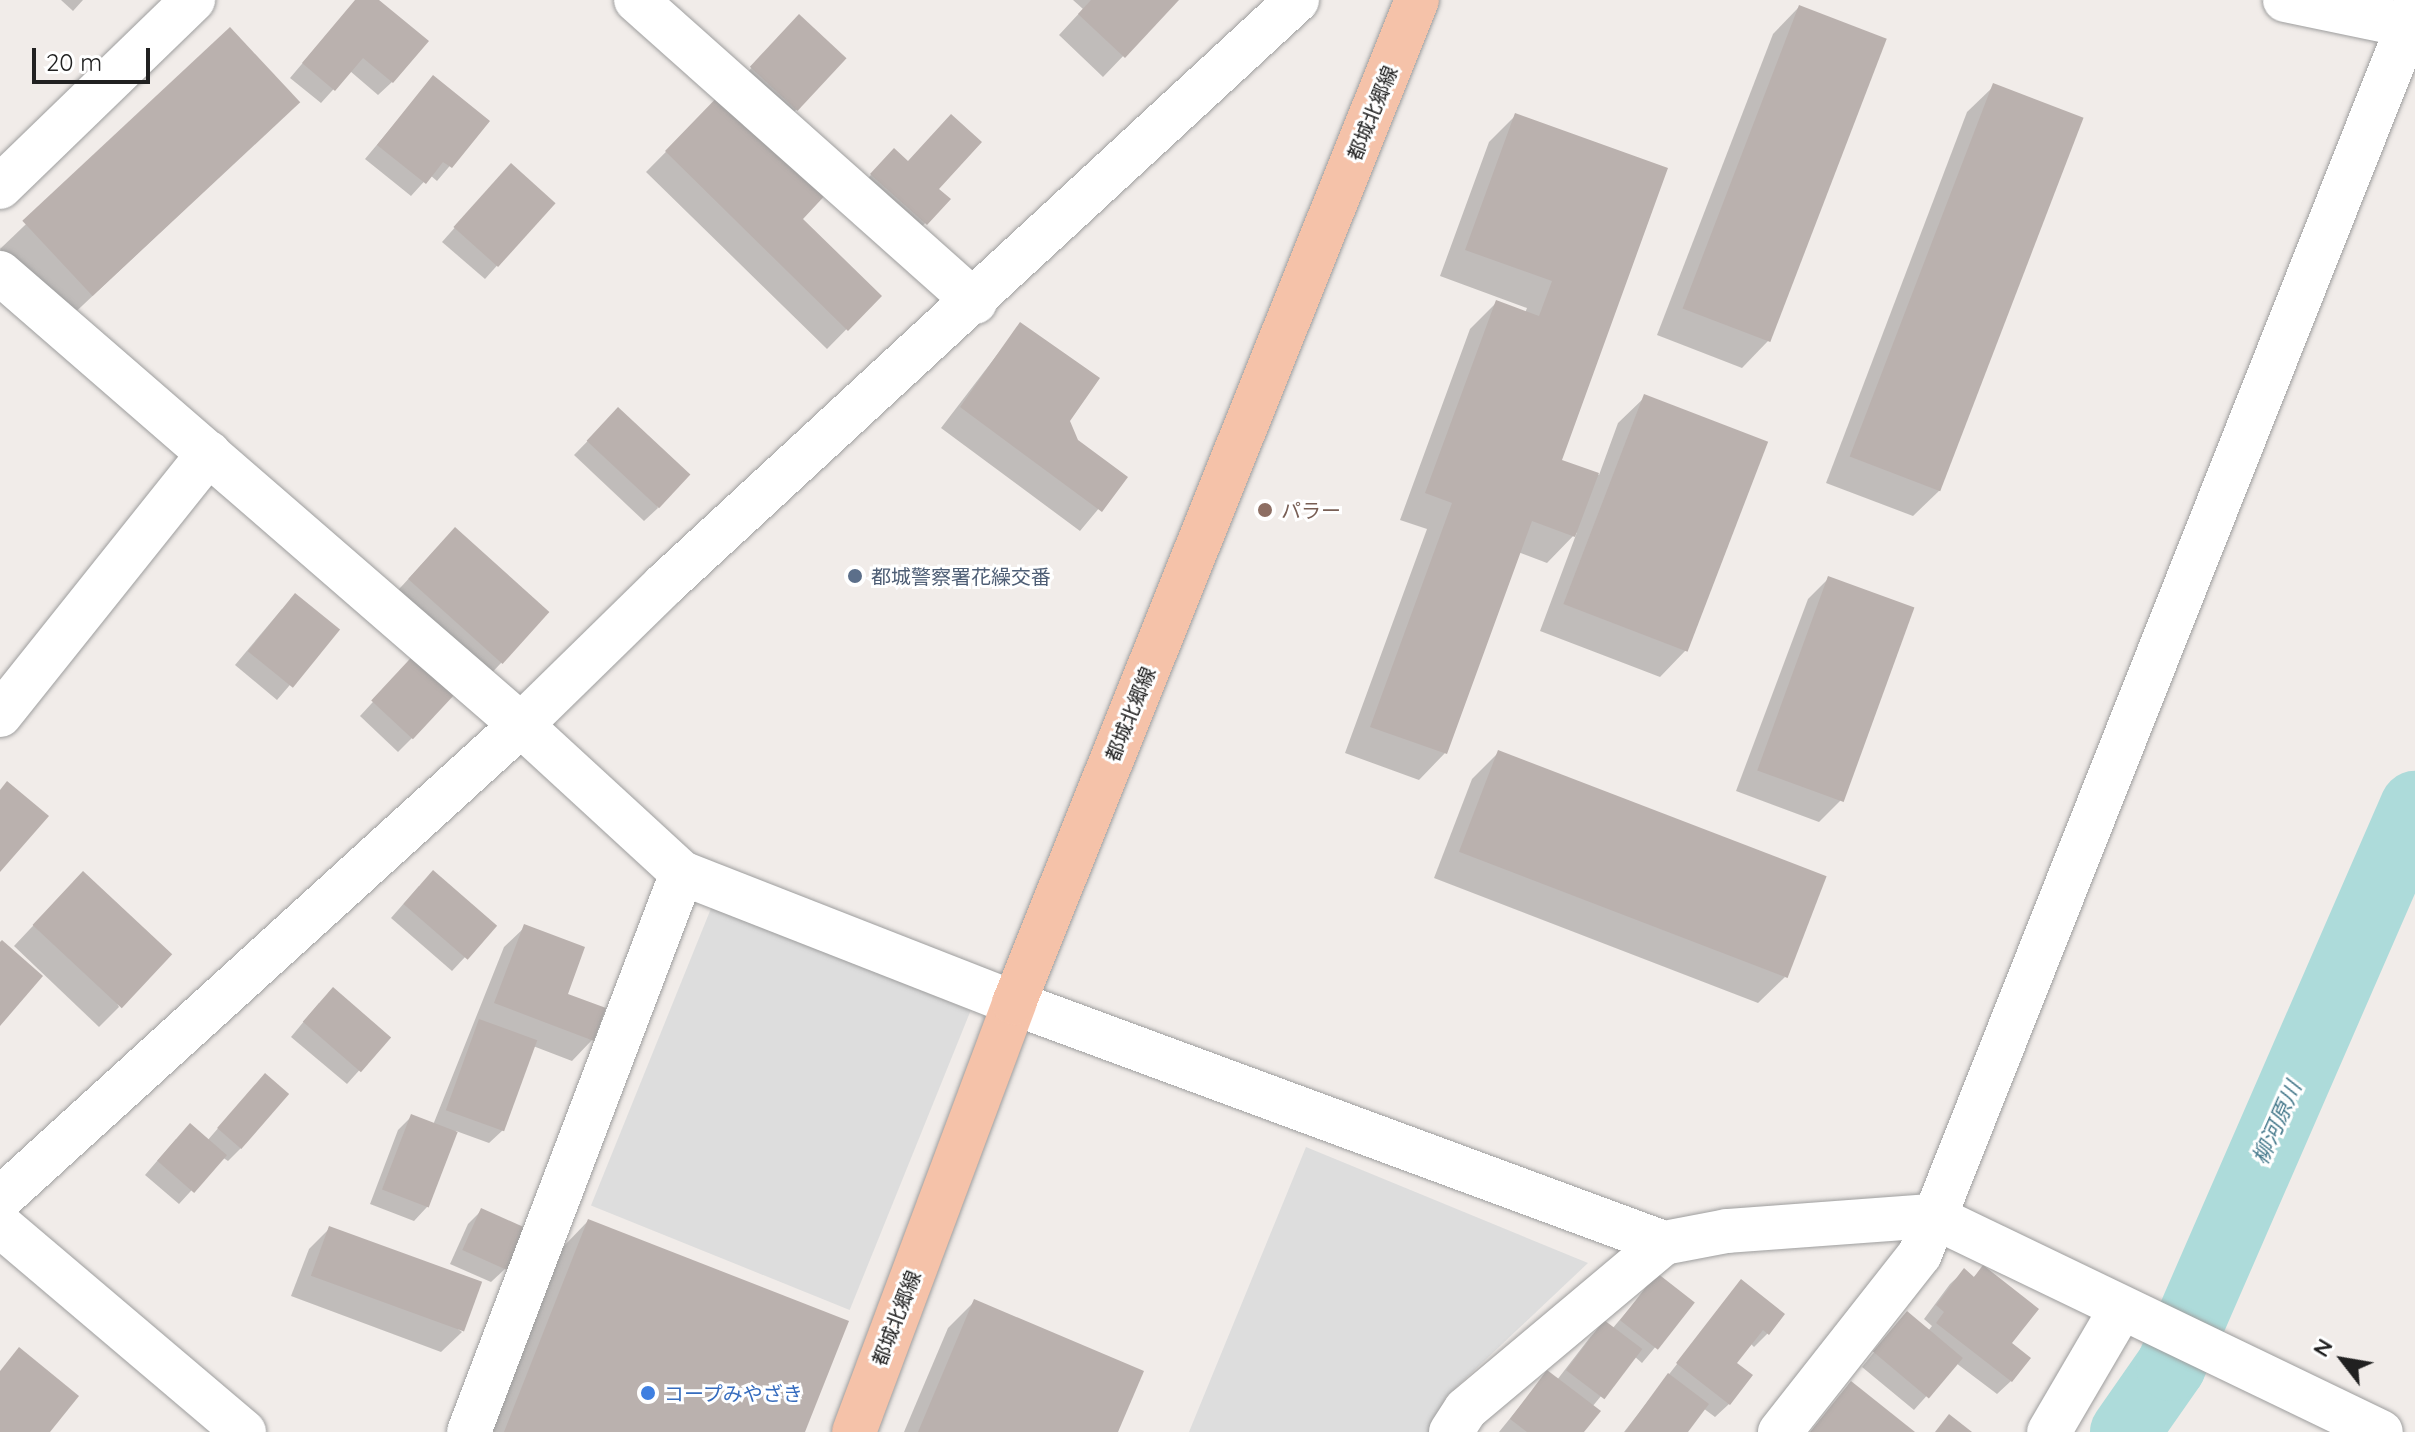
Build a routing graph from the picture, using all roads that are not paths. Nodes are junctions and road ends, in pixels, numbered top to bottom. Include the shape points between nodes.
1 (193, 0) edge
2 (636, 0) edge
3 (1297, 0) edge
4 (1417, 0) edge
5 (2285, 0) edge
6 (2412, 20) edge
7 (0, 187) edge
8 (0, 273) edge
9 (975, 302) junction
10 (209, 453) junction
11 (0, 715) edge
12 (521, 725) junction
13 (682, 873) junction
14 (1014, 1003) junction
15 (0, 1199) edge
16 (1932, 1216) junction
17 (0, 1225) edge
18 (1664, 1243) junction
19 (2132, 1314) junction
20 (244, 1432) edge
21 (469, 1432) edge
22 (854, 1432) edge
23 (1451, 1432) edge
24 (1780, 1432) edge
25 (2049, 1432) edge
26 (2381, 1432) edge

1 - 7 street
2 - 9 street
3 - 9 street
4 - 14 main road, 都城北郷線
5 - 6 street
6 - 16 street
8 - 10 street
9 - 12 street via 664,585
10 - 11 street
10 - 12 street
12 - 13 street
12 - 15 street
13 - 14 street
13 - 21 street
14 - 18 street
14 - 22 main road, 都城北郷線
16 - 18 street via 1727,1231
16 - 19 street
16 - 24 street via 1920,1254
17 - 20 street
18 - 23 street via 1466,1409
19 - 25 street
19 - 26 street

